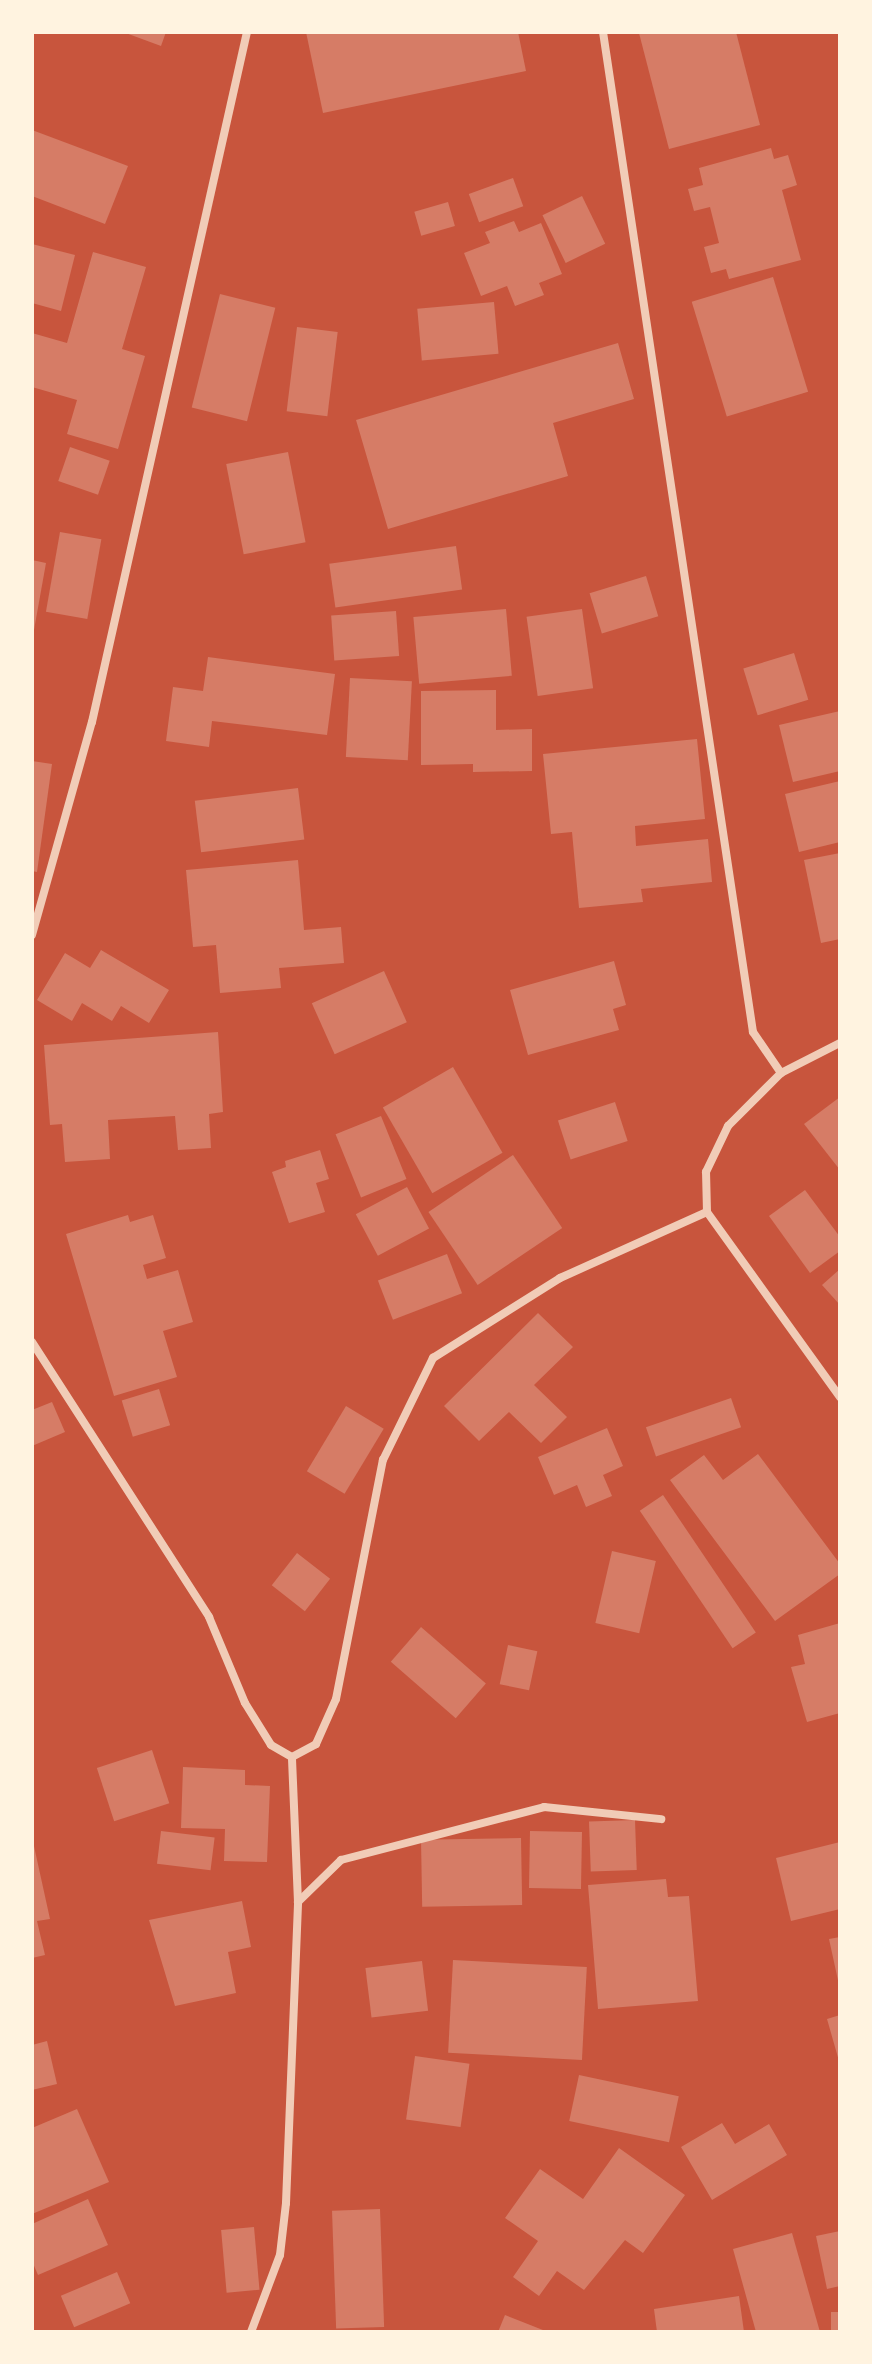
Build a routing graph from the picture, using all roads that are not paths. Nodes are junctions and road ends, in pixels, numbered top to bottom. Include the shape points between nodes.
1 (247, 32) edge
2 (603, 32) edge
3 (32, 935) edge
4 (840, 1043) edge
5 (781, 1073) junction
6 (707, 1212) junction
7 (32, 1342) edge
8 (840, 1397) edge
9 (292, 1757) junction
10 (661, 1819) dead end
11 (298, 1902) junction
12 (251, 2332) edge

1 - 3 street via 92,722
2 - 5 street via 753,1032
4 - 5 street
5 - 6 street via 728,1126 706,1172
6 - 8 street
6 - 9 street via 560,1278 433,1358 383,1460 336,1699 316,1744
7 - 9 street via 209,1617 245,1703 271,1745
9 - 11 street
10 - 11 street via 544,1807 341,1860
11 - 12 street via 280,2255

